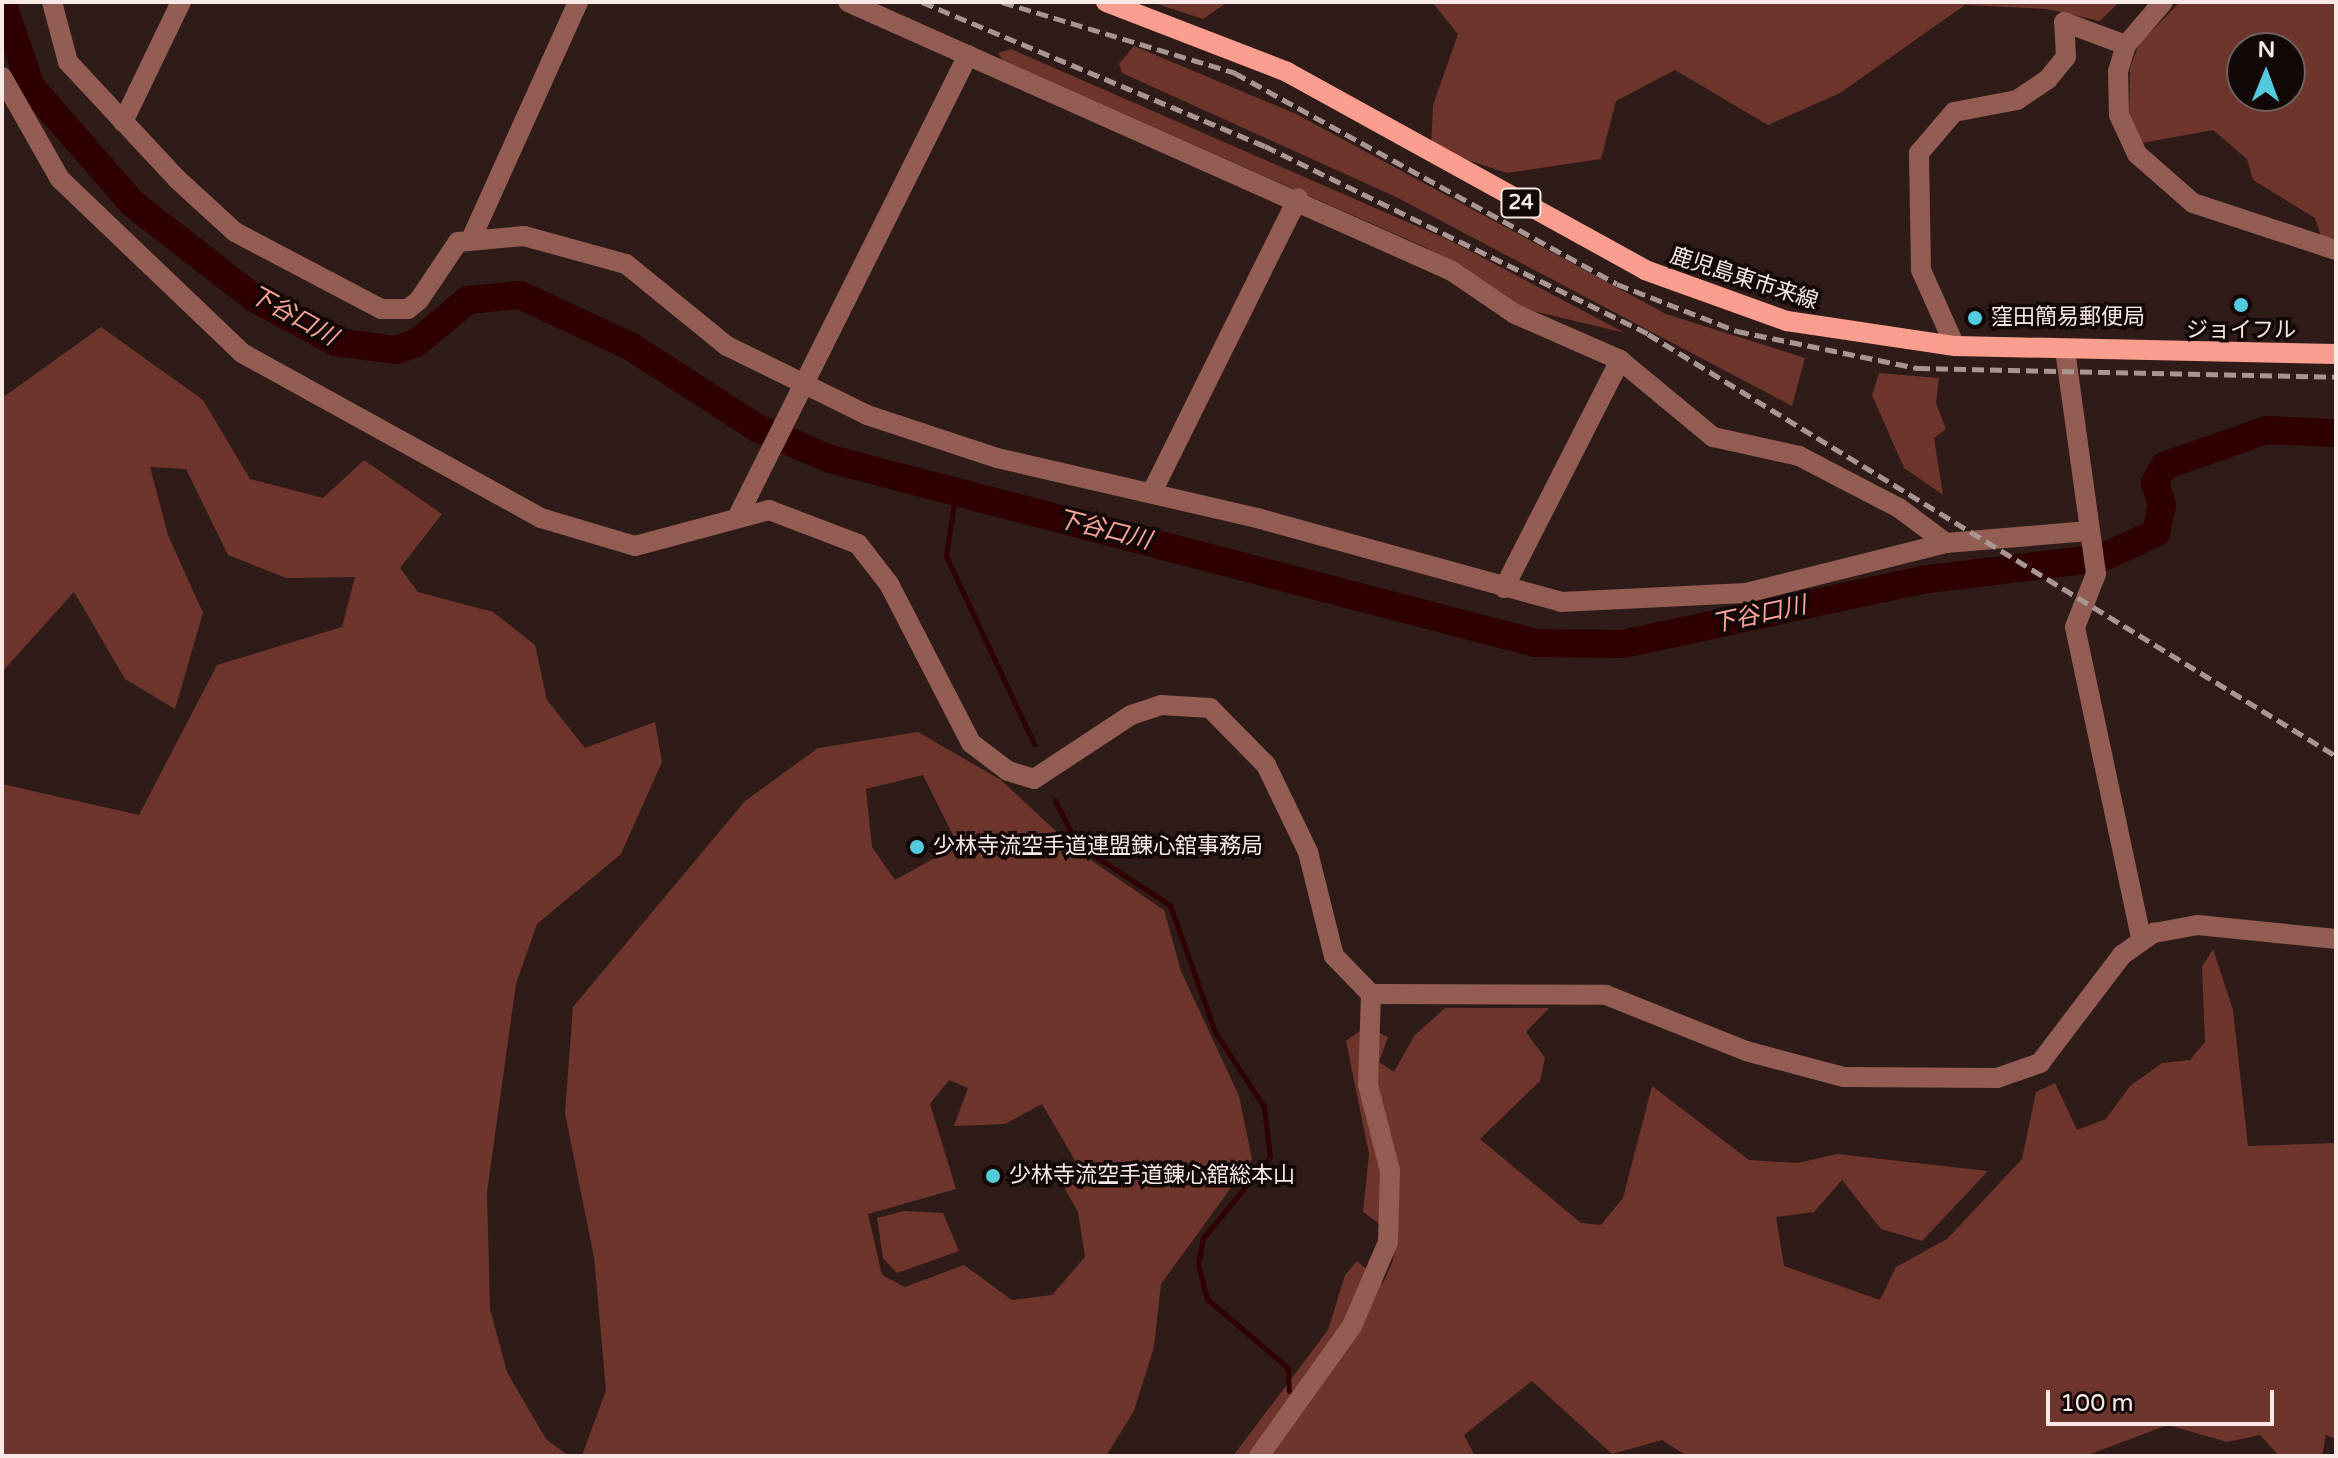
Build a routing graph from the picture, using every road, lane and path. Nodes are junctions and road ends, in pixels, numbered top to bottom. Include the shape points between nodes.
1 (52, 2) edge
2 (181, 2) edge
3 (578, 2) edge
4 (848, 2) edge
5 (1106, 2) edge
6 (2163, 2) edge
7 (2126, 45) junction
8 (968, 55) junction
9 (2, 77) edge
10 (123, 122) junction
11 (1298, 198) junction
12 (472, 237) junction
13 (2336, 250) edge
14 (1955, 346) junction
15 (2065, 350) junction
16 (2336, 354) edge
17 (1620, 360) junction
18 (797, 394) junction
19 (1152, 492) junction
20 (739, 514) junction
21 (2089, 536) junction
22 (1946, 543) junction
23 (1504, 588) junction
24 (2141, 938) junction
25 (2336, 939) edge
26 (1371, 994) junction
27 (1259, 1456) edge

1 - 10 street via 68,62
2 - 10 street
3 - 12 street
4 - 8 street
5 - 14 main road, 鹿児島東市来線 / 24 via 1287,72 1686,288 1836,333
6 - 7 street
7 - 13 street via 2119,115 2149,171 2193,203
7 - 14 street via 2064,22 2066,57 2048,79 2017,100 1954,112 1919,153 1921,270
8 - 11 street
8 - 18 street
9 - 20 street via 60,179 177,299 242,353 541,518 593,536 635,546
10 - 12 street via 235,232 381,309 408,309 450,249
11 - 17 street via 1452,271 1515,314
11 - 19 street
12 - 18 street via 524,236 626,264 727,346
14 - 15 main road, 鹿児島東市来線 / 24
15 - 16 main road, 鹿児島東市来線 / 24
15 - 21 street
17 - 22 street via 1713,437 1799,456 1899,508
17 - 23 street
18 - 19 street via 997,458
18 - 20 street
19 - 23 street
20 - 26 street via 769,510 858,544 889,584 971,743 1008,771 1034,779 1131,715 1161,705 1194,702 1229,722 1266,765 1296,825 1334,956
21 - 22 street
21 - 24 street via 2093,586 2075,627
22 - 23 street via 1746,593 1561,602
24 - 25 street via 2198,925
24 - 26 street via 2040,1063 1997,1078 1844,1077 1746,1051 1606,995
26 - 27 street via 1368,1085 1390,1171 1388,1242 1352,1326

